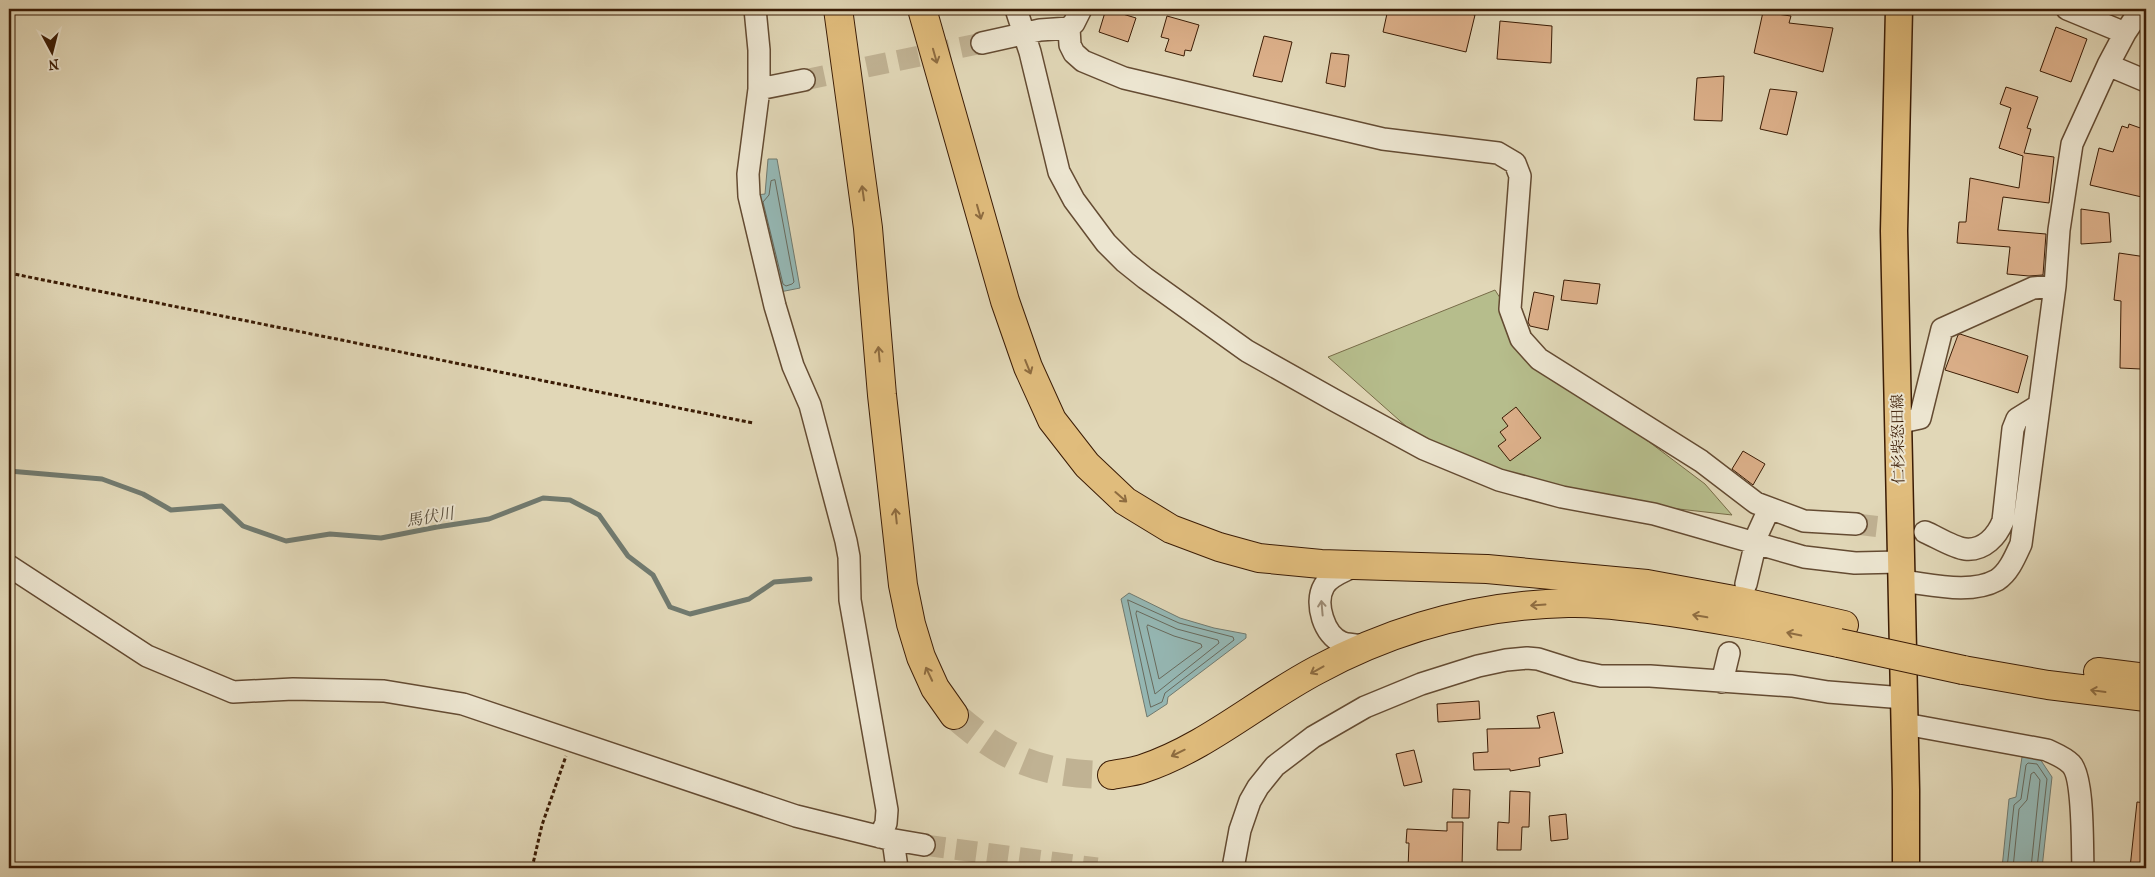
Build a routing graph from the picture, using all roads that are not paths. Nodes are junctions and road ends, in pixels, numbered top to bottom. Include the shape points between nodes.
1 (755, 9) edge
2 (838, 9) edge
3 (922, 9) edge
4 (1016, 9) edge
5 (1080, 9) edge
6 (1899, 9) edge
7 (2067, 9) edge
8 (2141, 9) edge
9 (1069, 28) junction
10 (2125, 33) junction
11 (1024, 34) junction
12 (982, 43) tunnel mouth
13 (2108, 65) junction
14 (804, 80) tunnel mouth
15 (2146, 82) edge
16 (759, 89) junction
17 (2055, 286) junction
18 (2038, 406) junction
19 (1897, 423) junction
20 (1769, 509) junction
21 (1856, 524) tunnel mouth
22 (1925, 532) tunnel mouth
23 (1755, 544) junction
24 (9, 566) edge
25 (1356, 566) junction
26 (1900, 571) junction
27 (1746, 584) dead end
28 (1842, 634) junction
29 (1366, 646) junction
30 (1729, 653) dead end
31 (1964, 662) junction
32 (2146, 678) edge
33 (1722, 682) junction
34 (2146, 697) edge
35 (1905, 711) junction
36 (954, 716) tunnel mouth
37 (1112, 775) tunnel mouth
38 (887, 838) junction
39 (924, 845) tunnel mouth
40 (897, 868) edge
41 (1233, 868) edge
42 (1906, 868) edge
43 (2084, 868) edge

1 - 16 street
36 -> 2 highway via 935,688 921,657 904,585 882,394 868,228
3 -> 25 highway via 1010,317 1052,420 1075,450 1125,501 1171,529 1259,558
4 - 11 street
5 - 9 street
6 - 19 main road, 仁杉柴怒田線 via 1894,231
7 - 10 street
8 - 10 street
9 - 11 street
9 - 20 street via 1074,53 1094,66 1124,78 1383,139 1498,153 1515,163 1520,176 1510,309 1520,339 1539,360 1701,461
10 - 13 street
11 - 12 street
11 - 23 street via 1059,172 1074,200 1100,236 1125,262 1229,339 1384,428 1478,472 1582,502 1654,514
13 - 15 street
13 - 17 street via 2072,144 2059,230
14 - 16 street
16 - 38 street via 748,196 775,306 793,366 810,405 848,549 850,600 887,810
17 - 18 street
17 - 19 street via 2033,288 1942,329 1920,418
18 - 22 street via 2017,419 2013,429 2003,520 1998,533 1976,548 1964,549
18 - 26 street via 2021,544 2012,564 1998,579 1979,587 1959,587
19 - 26 main road, 仁杉柴怒田線
20 - 21 street via 1804,522
20 - 23 street
23 - 26 street via 1822,560
23 - 27 street
24 - 38 street via 147,656 233,692 384,691 463,704 796,816
25 - 28 highway via 1487,570 1647,584 1739,601
29 -> 25 street via 1342,642 1326,628 1320,607 1324,586
26 - 35 main road, 仁杉柴怒田線
28 -> 29 highway via 1618,605 1570,603 1476,612 1387,636
28 - 31 highway, bridge
29 -> 37 highway via 1315,671 1176,755 1142,769
30 - 33 street
31 - 32 highway via 2050,666
34 -> 31 highway via 2048,685
33 - 35 street via 1792,686
33 - 41 street via 1601,676 1538,659 1517,658 1421,684 1365,707 1275,766 1250,801 1240,830
35 - 42 main road, 仁杉柴怒田線
35 - 43 street via 2047,750 2073,765 2080,785
38 - 39 street
38 - 40 street

